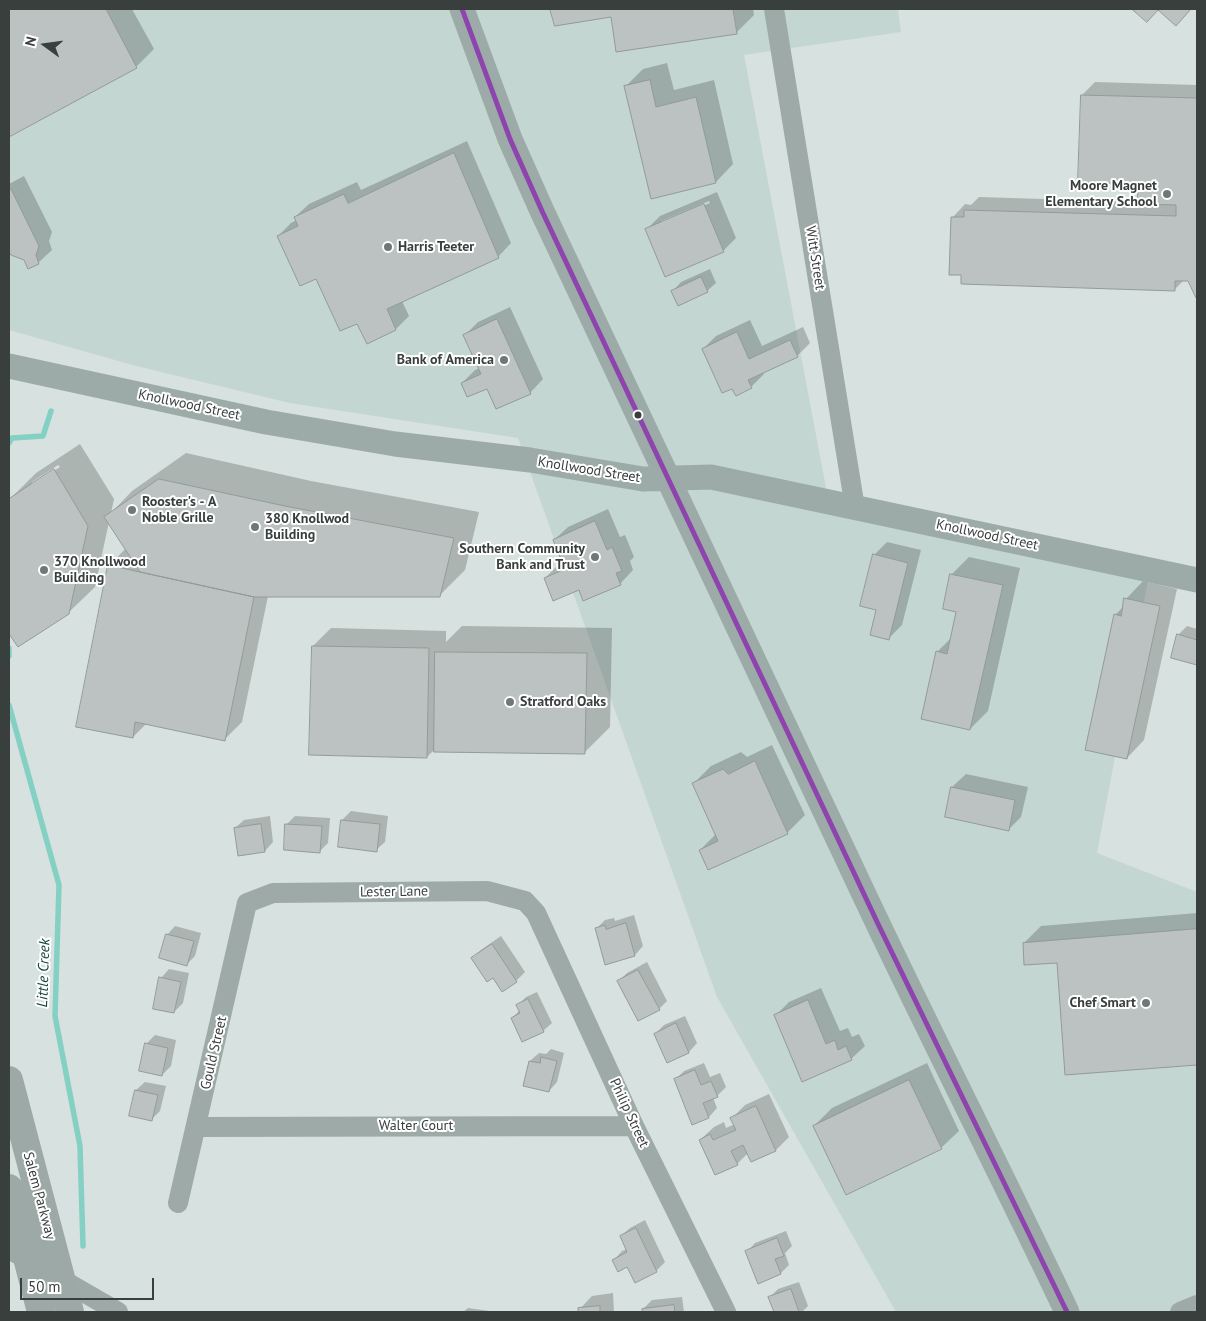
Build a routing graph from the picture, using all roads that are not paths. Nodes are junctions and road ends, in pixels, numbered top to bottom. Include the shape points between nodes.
1 (462, 9) edge
2 (774, 9) edge
3 (9, 366) edge
4 (667, 478) junction
5 (855, 508) junction
6 (1197, 580) edge
7 (247, 904) joint
8 (536, 913) joint
9 (9, 1080) edge
10 (634, 1126) junction
11 (197, 1127) junction
12 (9, 1188) edge
13 (178, 1203) dead end
14 (9, 1249) edge
15 (1197, 1305) edge
16 (117, 1311) edge
17 (41, 1312) edge
18 (70, 1312) edge
19 (726, 1312) edge
20 (1067, 1312) edge
21 (1180, 1312) edge

1 - 4 main road via 510,139
2 - 5 street, Witt Street
3 - 4 main road, Knollwood Street via 351,437 530,460 643,479
4 - 5 main road, Knollwood Street via 712,477
4 - 20 main road
5 - 6 main road, Knollwood Street
7 - 8 street, Lester Lane via 272,893 487,891 525,901
7 - 11 street, Gould Street
8 - 10 street, Philip Street
9 - 18 highway, Salem Parkway
10 - 11 street, Walter Court
10 - 19 street, Philip Street
11 - 13 street, Gould Street
12 - 17 highway, Salem Parkway
14 - 16 street
15 - 21 street

